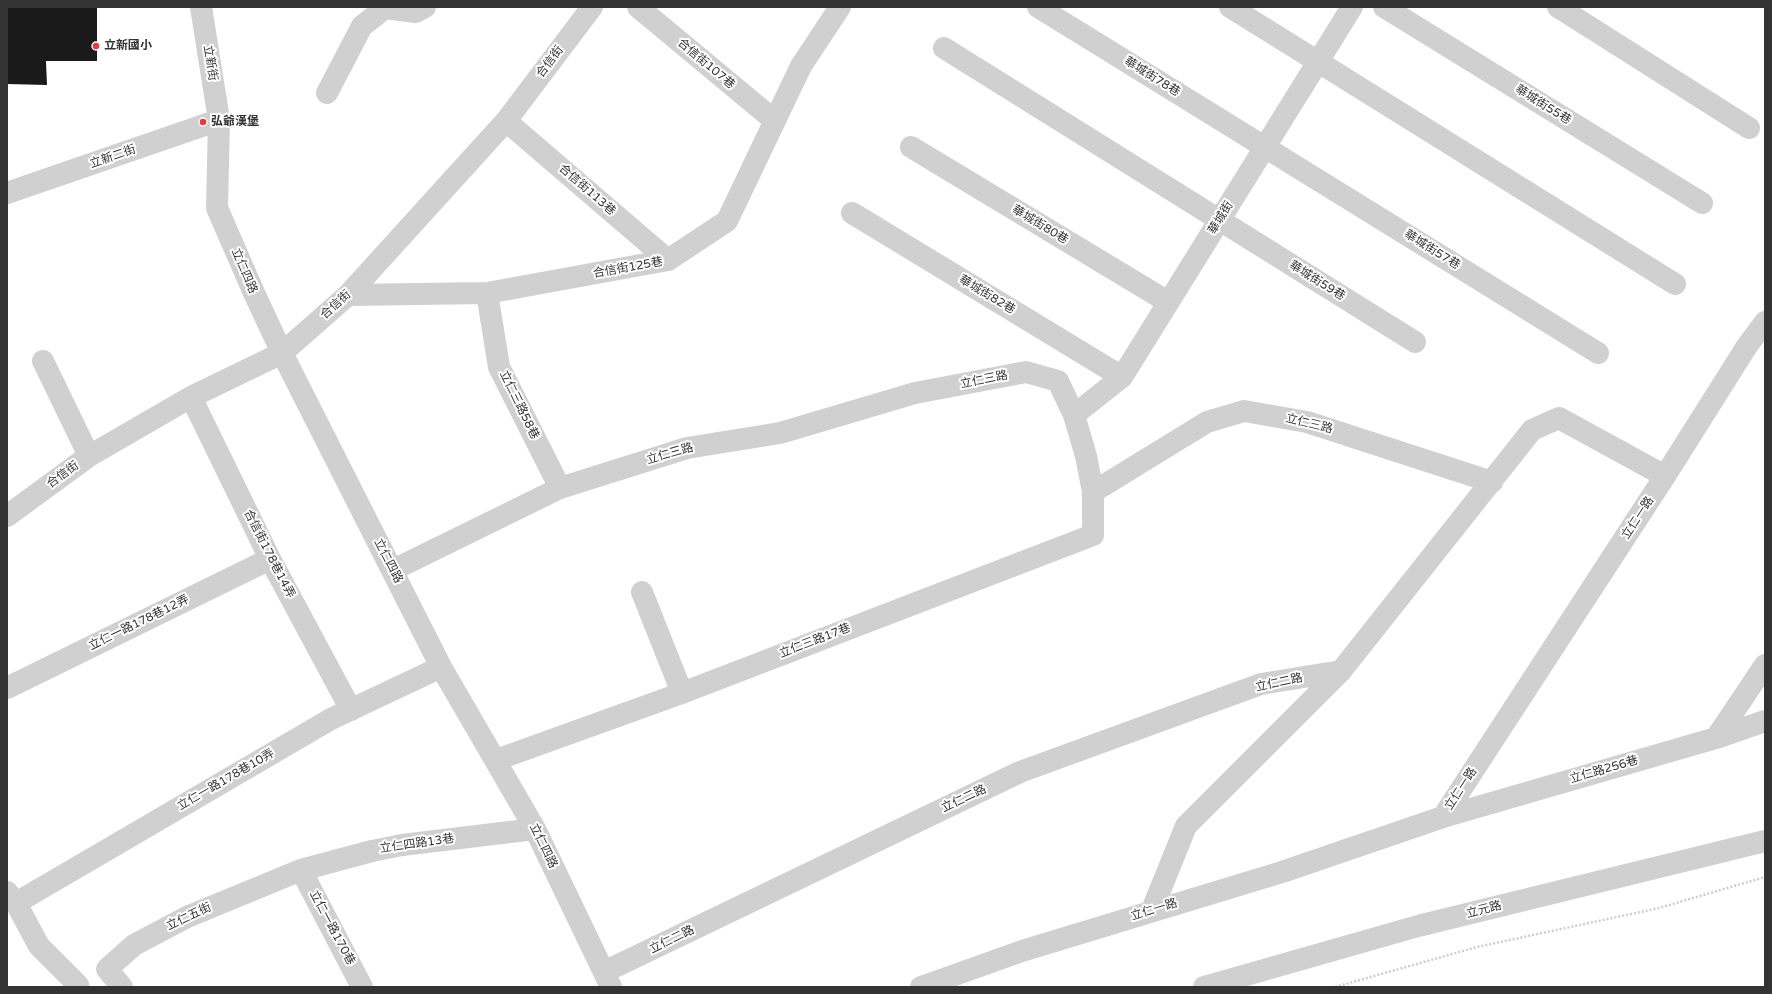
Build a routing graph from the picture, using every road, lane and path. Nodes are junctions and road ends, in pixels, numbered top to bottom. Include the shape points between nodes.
1 (201, 7) edge
2 (425, 7) edge
3 (592, 7) edge
4 (638, 7) edge
5 (840, 7) edge
6 (1038, 7) edge
7 (1230, 7) edge
8 (1352, 7) edge
9 (1384, 7) edge
10 (1558, 7) edge
11 (944, 48) dead end
12 (1318, 62) junction
13 (327, 93) dead end
14 (219, 120) junction
15 (506, 121) junction
16 (775, 121) junction
17 (1749, 128) dead end
18 (911, 147) dead end
19 (1265, 147) junction
20 (7, 193) edge
21 (1702, 203) dead end
22 (852, 213) dead end
23 (1220, 220) junction
24 (668, 260) junction
25 (1674, 284) dead end
26 (487, 293) junction
27 (348, 295) junction
28 (1168, 302) junction
29 (1765, 322) edge
30 (1415, 342) dead end
31 (1598, 352) dead end
32 (282, 353) junction
33 (43, 361) dead end
34 (1122, 377) junction
35 (191, 397) junction
36 (1074, 415) junction
37 (89, 456) junction
38 (1666, 476) junction
39 (1492, 482) junction
40 (560, 488) junction
41 (1093, 492) junction
42 (7, 516) edge
43 (270, 559) junction
44 (393, 570) junction
45 (642, 592) dead end
46 (1765, 665) edge
47 (441, 667) junction
48 (1341, 671) junction
49 (7, 688) edge
50 (682, 693) junction
51 (351, 710) junction
52 (1765, 721) edge
53 (1716, 738) junction
54 (496, 760) junction
55 (1443, 816) junction
56 (536, 829) junction
57 (1765, 841) edge
58 (301, 870) junction
59 (1765, 878) edge
60 (11, 898) edge
61 (1152, 910) junction
62 (107, 969) junction
63 (608, 980) edge
64 (78, 986) edge
65 (122, 987) edge
66 (362, 987) edge
67 (921, 987) edge
68 (1204, 987) edge
69 (1335, 987) edge

1 - 14 street, 立新街
2 - 13 street via 416,12 385,8 362,26
3 - 15 street, 合信街
4 - 16 street, 合信街107巷
5 - 16 street, 合信街125巷 via 801,66
6 - 19 street, 華城街78巷
7 - 12 street
8 - 12 street, 華城街
9 - 21 street, 華城街55巷
10 - 17 street
11 - 23 street, 華城街59巷
12 - 19 street, 華城街
12 - 25 street
14 - 20 street, 立新二街
14 - 32 street, 立仁四路 via 217,208
15 - 24 street, 合信街113巷
15 - 27 street, 合信街
16 - 24 street, 合信街125巷 via 727,221
18 - 28 street, 華城街80巷
19 - 23 street, 華城街
19 - 31 street, 華城街57巷
22 - 34 street, 華城街82巷
23 - 28 street, 華城街
23 - 30 street, 華城街59巷
24 - 26 street, 合信街125巷
26 - 27 street, 合信街125巷
26 - 40 street, 立仁三路58巷 via 499,367
27 - 32 street, 合信街
28 - 34 street, 華城街
29 - 38 street, 立仁一路 via 1747,346
32 - 35 street, 合信街
32 - 44 street, 立仁四路
33 - 37 street
34 - 36 street, 華城街
35 - 37 street, 合信街
35 - 43 street, 合信街178巷14弄
36 - 40 street, 立仁三路 via 1058,381 1026,372 914,393 780,433 687,448
36 - 41 street, 立仁三路
37 - 42 street, 合信街
38 - 39 street via 1559,418 1532,430
38 - 55 street, 立仁一路
39 - 41 street, 立仁三路 via 1307,422 1244,411 1207,422
39 - 48 street
40 - 44 street, 立仁三路
41 - 50 street, 立仁三路17巷 via 1093,535
43 - 49 street, 立仁一路178巷12弄
43 - 51 street, 合信街178巷14弄
44 - 47 street, 立仁四路
45 - 50 street
46 - 53 street
47 - 51 street, 立仁一路178巷10弄
47 - 54 street, 立仁四路
48 - 61 street via 1186,826
48 - 63 street, 立仁二路 via 1261,684 1020,772
50 - 54 street, 立仁三路17巷
51 - 60 street, 立仁一路178巷10弄
52 - 53 street, 立仁路256巷
53 - 55 street, 立仁路256巷
54 - 56 street, 立仁四路
55 - 61 street, 立仁一路 via 1282,872
56 - 58 street, 立仁四路13巷 via 372,850
56 - 63 street, 立仁四路
57 - 68 street, 立元路 via 1418,926
58 - 62 street, 立仁五街 via 187,917 134,945
58 - 66 street, 立仁一路170巷
59 - 69 path via 1659,908 1478,947
60 - 64 street via 39,946
61 - 67 street, 立仁一路 via 1022,951
62 - 64 street, 立仁五街
62 - 65 street

